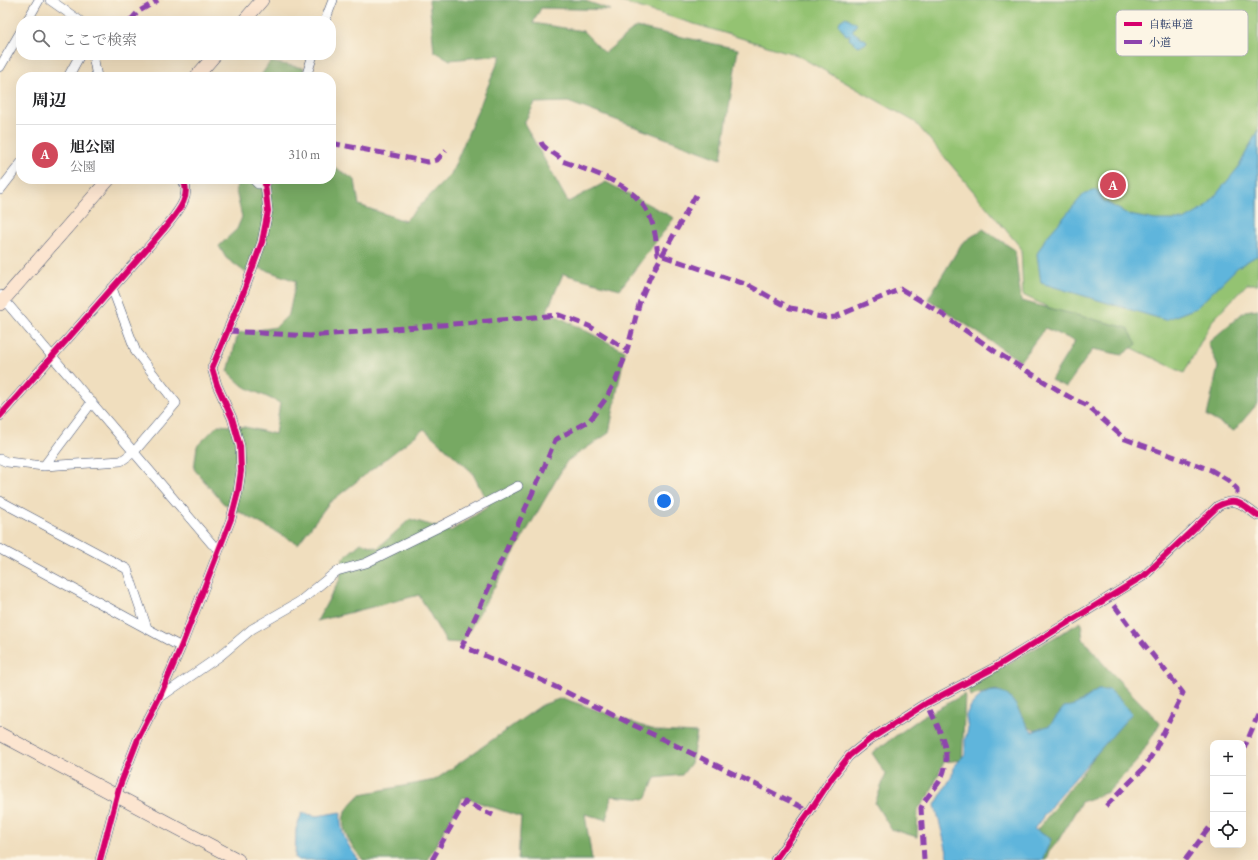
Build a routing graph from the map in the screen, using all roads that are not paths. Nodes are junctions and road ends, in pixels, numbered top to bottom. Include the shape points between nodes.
1 (39, 0) edge
2 (50, 0) edge
3 (262, 0) edge
4 (333, 0) edge
5 (30, 16) edge
6 (73, 16) edge
7 (248, 16) edge
8 (327, 16) edge
9 (16, 40) edge
10 (77, 60) edge
11 (94, 60) edge
12 (211, 60) edge
13 (311, 60) edge
14 (0, 67) edge
15 (71, 72) edge
16 (96, 72) edge
17 (200, 72) edge
18 (308, 72) edge
19 (16, 169) edge
20 (105, 184) edge
21 (184, 184) edge
22 (267, 184) edge
23 (0, 190) edge
24 (112, 288) junction
25 (1, 300) edge
26 (52, 356) junction
27 (92, 402) junction
28 (0, 416) edge
29 (134, 452) junction
30 (0, 459) edge
31 (44, 466) junction
32 (518, 486) dead end
33 (0, 501) edge
34 (1258, 516) edge
35 (219, 548) junction
36 (0, 549) edge
37 (147, 628) junction
38 (181, 647) junction
39 (159, 698) junction
40 (1, 736) edge
41 (116, 797) junction
42 (100, 860) edge
43 (238, 860) edge
44 (775, 860) edge

1 - 5 street
2 - 6 street
3 - 7 street
4 - 8 street
9 - 14 street
10 - 15 street
11 - 16 street
12 - 17 street
13 - 18 street
19 - 23 street
20 - 25 street
21 - 24 street via 185,201 165,228
22 - 35 street via 268,211 262,242 212,368 238,439 241,471 231,519
24 - 26 street
24 - 29 street via 136,352 176,403
25 - 26 street
26 - 27 street
26 - 28 street
27 - 29 street
27 - 31 street
29 - 31 street via 121,461
29 - 35 street via 212,544
30 - 31 street
32 - 39 street via 366,563 337,571 299,602 252,629 220,656
33 - 37 street via 127,570
34 - 44 street via 1237,501 1228,501 1218,506 1146,575 994,668 927,702 868,740 850,756 831,779
35 - 38 street
36 - 37 street
37 - 38 street
38 - 39 street
39 - 41 street via 138,739
40 - 41 street
41 - 42 street
41 - 43 street

